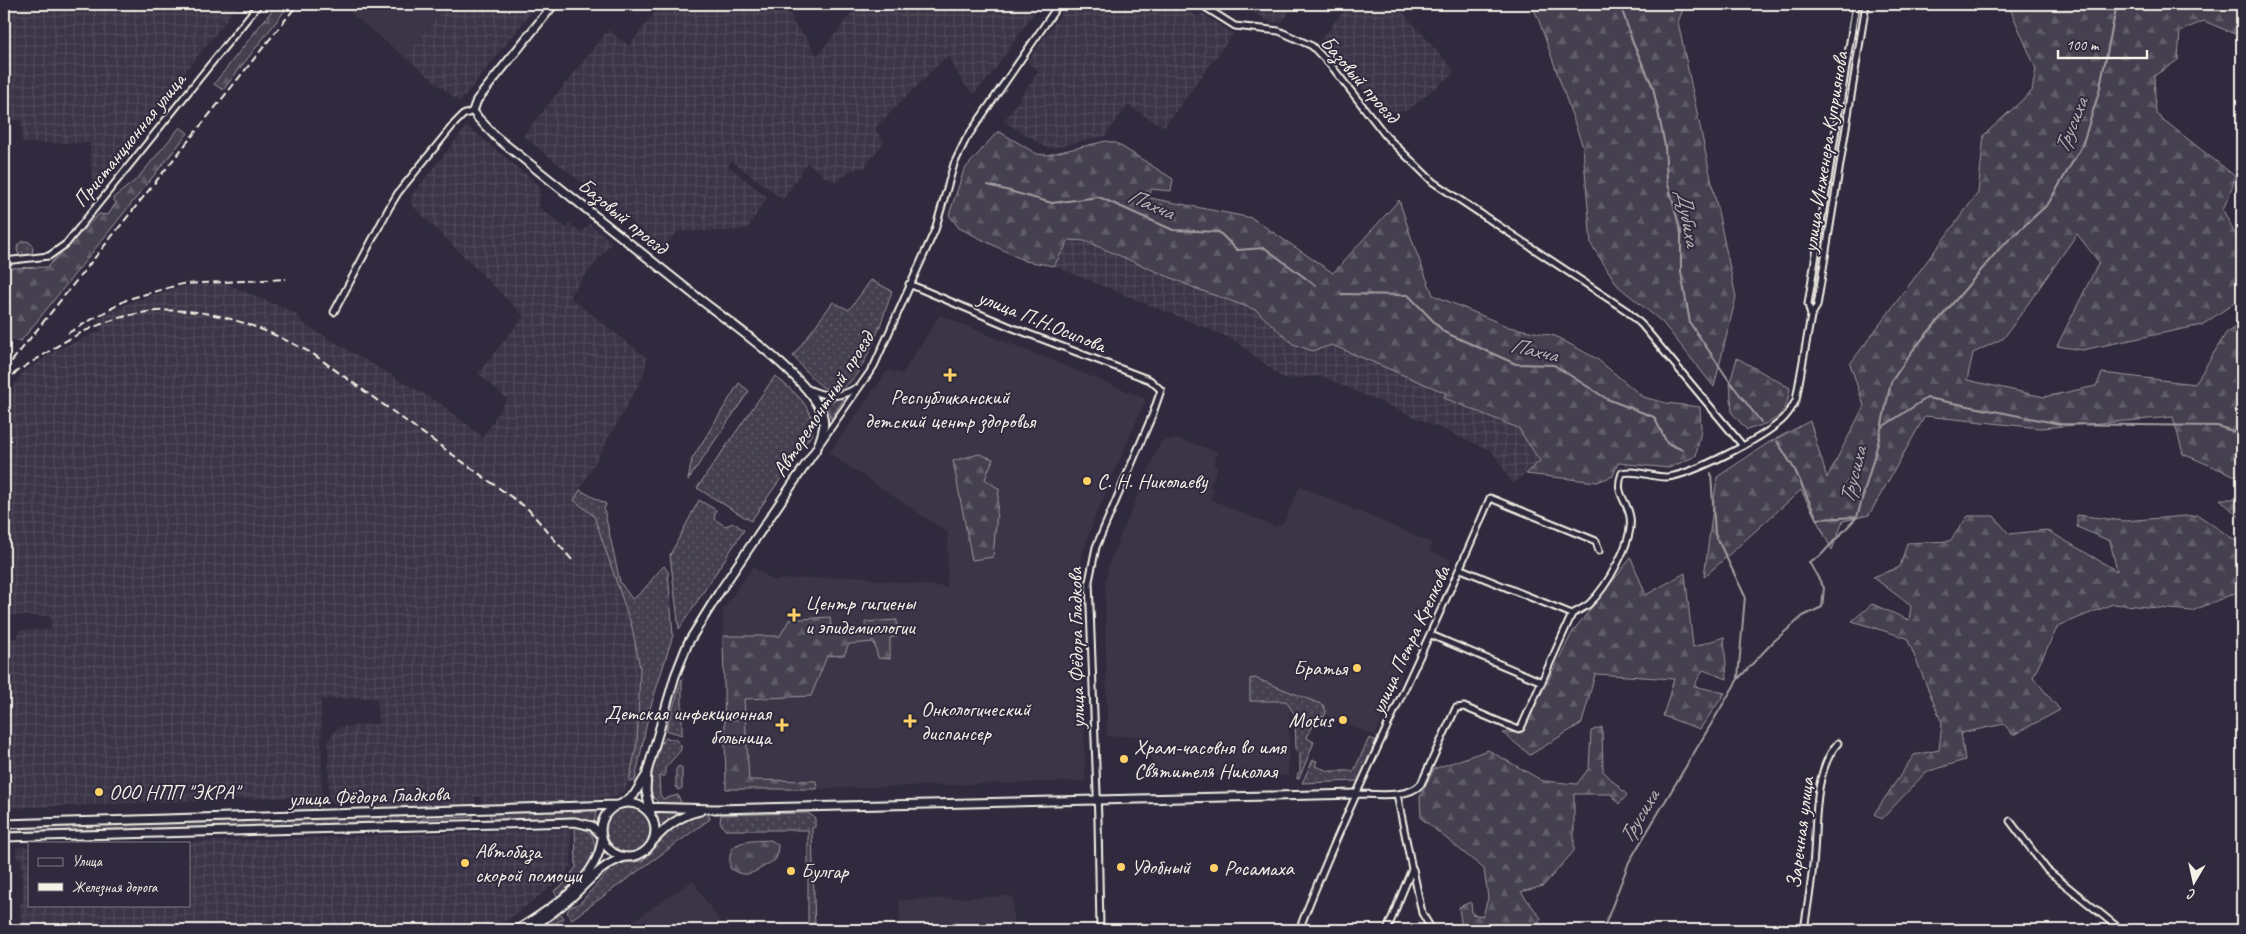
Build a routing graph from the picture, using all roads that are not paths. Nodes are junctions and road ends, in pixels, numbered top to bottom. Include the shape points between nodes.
1 (259, 4) edge
2 (554, 4) edge
3 (1059, 4) edge
4 (1200, 4) edge
5 (1856, 4) edge
6 (1866, 4) edge
7 (1844, 74) junction
8 (1853, 76) junction
9 (474, 111) junction
10 (1832, 149) junction
11 (1841, 151) junction
12 (1820, 224) junction
13 (1829, 225) junction
14 (4, 261) edge
15 (909, 284) junction
16 (1808, 304) junction
17 (1817, 306) junction
18 (334, 312) dead end
19 (1811, 316) junction
20 (859, 386) junction
21 (805, 388) junction
22 (1161, 390) joint
23 (1743, 446) junction
24 (817, 448) junction
25 (1599, 551) dead end
26 (1461, 569) junction
27 (1572, 614) junction
28 (1431, 634) junction
29 (1542, 682) junction
30 (1838, 744) dead end
31 (647, 772) junction
32 (1356, 794) junction
33 (1397, 794) junction
34 (1097, 800) junction
35 (619, 804) junction
36 (715, 809) junction
37 (483, 810) junction
38 (647, 810) junction
39 (387, 812) junction
40 (121, 820) junction
41 (2010, 821) dead end
42 (4, 824) edge
43 (484, 824) junction
44 (388, 827) junction
45 (122, 834) junction
46 (4, 837) edge
47 (602, 837) junction
48 (652, 842) junction
49 (625, 856) junction
50 (1412, 868) junction
51 (517, 930) edge
52 (528, 930) edge
53 (1100, 930) edge
54 (1299, 930) edge
55 (1388, 930) edge
56 (1432, 930) edge
57 (1804, 930) edge
58 (2121, 930) edge

1 - 14 street, Пристанционная улица via 66,244 49,256
2 - 9 street via 483,91
3 - 15 street, Авторемонтный проезд via 966,139 954,164 935,230
4 - 23 street, Базовый проезд via 1235,26 1279,31 1312,46 1386,136 1428,178 1627,311
5 - 7 street, улица Инженера Куприянова
6 - 8 street, улица Инженера Куприянова
7 - 8 street
7 - 10 street, улица Инженера Куприянова
8 - 11 street, улица Инженера Куприянова
9 - 18 street via 463,115 454,124 398,193
9 - 21 street, Базовый проезд via 496,137 762,348
10 - 11 street
10 - 12 street, улица Инженера Куприянова
11 - 13 street, улица Инженера Куприянова
12 - 13 street
12 - 16 street, улица Инженера Куприянова
13 - 17 street, улица Инженера Куприянова
15 - 20 street, Авторемонтный проезд via 874,366
15 - 22 street, улица П.Н.Осипова via 1150,380
16 - 17 street
16 - 19 street, улица Инженера Куприянова
17 - 19 street, улица Инженера Куприянова
19 - 23 street, улица Инженера Куприянова via 1793,407 1781,421
20 - 21 street via 834,396
20 - 24 street, Авторемонтный проезд
21 - 24 street, Базовый проезд via 823,417 824,429
22 - 34 street, улица Фёдора Гладкова via 1091,563
23 - 27 street, улица Инженера Куприянова via 1676,476 1622,474 1619,490 1631,525 1626,547 1588,604
24 - 31 street, Авторемонтный проезд via 688,643
25 - 26 street, улица Петра Крепкова via 1596,541 1490,498
26 - 27 street
26 - 28 street, улица Петра Крепкова
27 - 29 street
28 - 29 street
28 - 32 street, улица Петра Крепкова
29 - 33 street via 1521,728 1516,729 1464,707 1456,708 1421,784 1416,790
30 - 57 street, Заречная улица via 1826,760 1819,796
31 - 35 street, Авторемонтный проезд via 634,795
31 - 38 street, Авторемонтный проезд
32 - 33 street
32 - 34 street
32 - 54 street, улица Петра Крепкова
33 - 50 street
34 - 36 street
34 - 53 street, улица Фёдора Гладкова
35 - 37 street, улица Фёдора Гладкова
35 - 38 street via 632,804
35 - 47 street via 603,819
36 - 38 street
36 - 48 street via 685,815
37 - 39 street, улица Фёдора Гладкова
37 - 43 street
38 - 48 street via 655,831
39 - 40 street, улица Фёдора Гладкова
39 - 44 street
40 - 42 street, улица Фёдора Гладкова
40 - 45 street
41 - 58 street via 2048,870
43 - 44 street, улица Фёдора Гладкова
43 - 47 street, улица Фёдора Гладкова via 575,822 592,826
44 - 45 street, улица Фёдора Гладкова
45 - 46 street, улица Фёдора Гладкова
47 - 49 street via 608,848
47 - 51 street via 597,859 586,877
48 - 49 street via 642,853
49 - 52 street via 602,868 561,906
50 - 55 street
50 - 56 street via 1422,913

